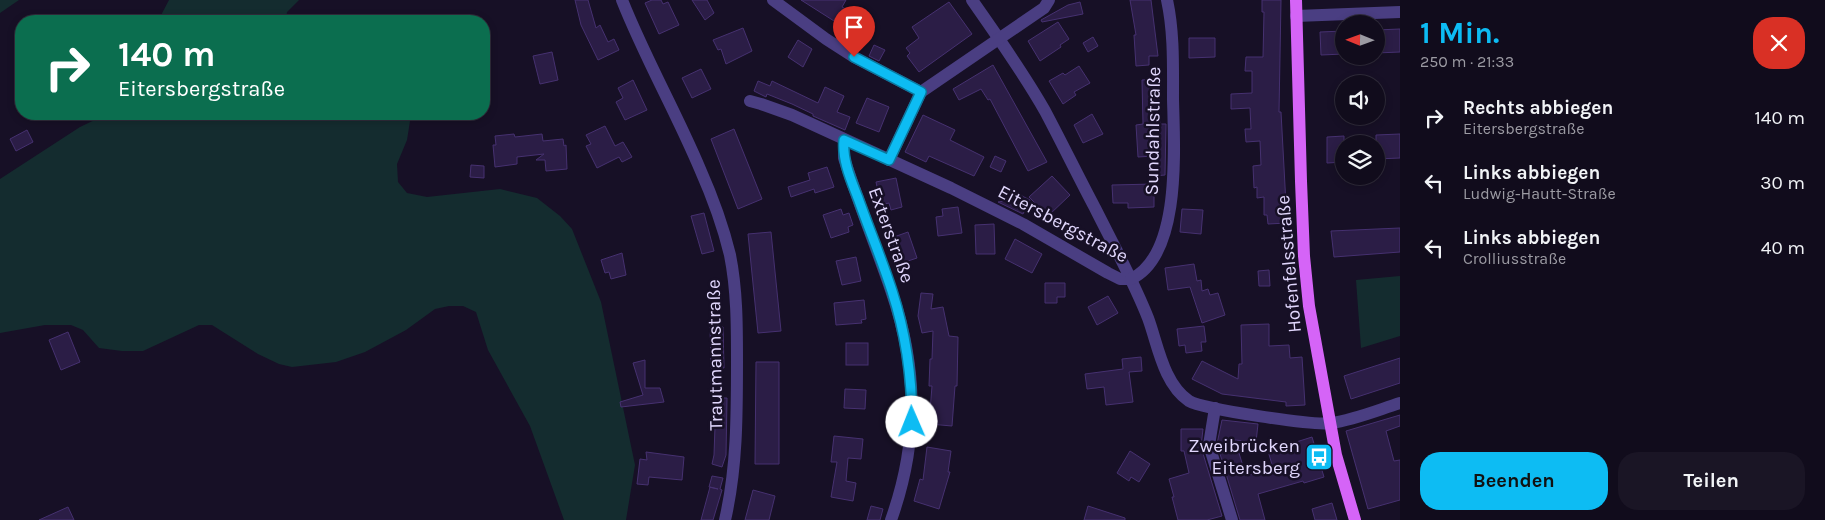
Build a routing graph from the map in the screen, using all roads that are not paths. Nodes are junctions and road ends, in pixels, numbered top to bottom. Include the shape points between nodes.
1 (622, 0) edge
2 (773, 0) edge
3 (972, 0) edge
4 (1049, 0) edge
5 (1167, 0) edge
6 (1296, 0) edge
7 (1400, 12) edge
8 (1296, 16) junction
9 (999, 38) junction
10 (921, 92) junction
11 (750, 101) dead end
12 (844, 140) junction
13 (889, 160) junction
14 (1131, 279) junction
15 (1400, 403) edge
16 (1215, 408) junction
17 (1330, 424) junction
18 (725, 520) edge
19 (891, 520) edge
20 (1232, 520) edge
21 (1355, 520) edge

1 - 18 street, Trautmannstraße via 701,171 730,255 737,324 737,408 732,490
2 - 10 street via 854,57
3 - 9 street
4 - 9 street via 1044,8
5 - 14 street, Sundahlstraße via 1173,59 1172,194 1156,254 1140,275
6 - 8 main road, Hofenfelsstraße
7 - 8 street
8 - 17 main road, Hofenfelsstraße via 1304,256 1312,325
9 - 10 street
9 - 14 street via 1044,110
10 - 13 street
11 - 12 street, Eitersbergstraße via 792,115
12 - 13 street, Eitersbergstraße
12 - 19 street, Exterstraße via 844,158 892,292 909,362 912,393 910,450
13 - 14 street, Eitersbergstraße via 990,206 1120,279
14 - 16 street, Eitersbergstraße via 1175,386 1190,401
15 - 17 street
16 - 17 street, Eitersbergstraße
16 - 20 street via 1209,445
17 - 21 main road, Hofenfelsstraße

